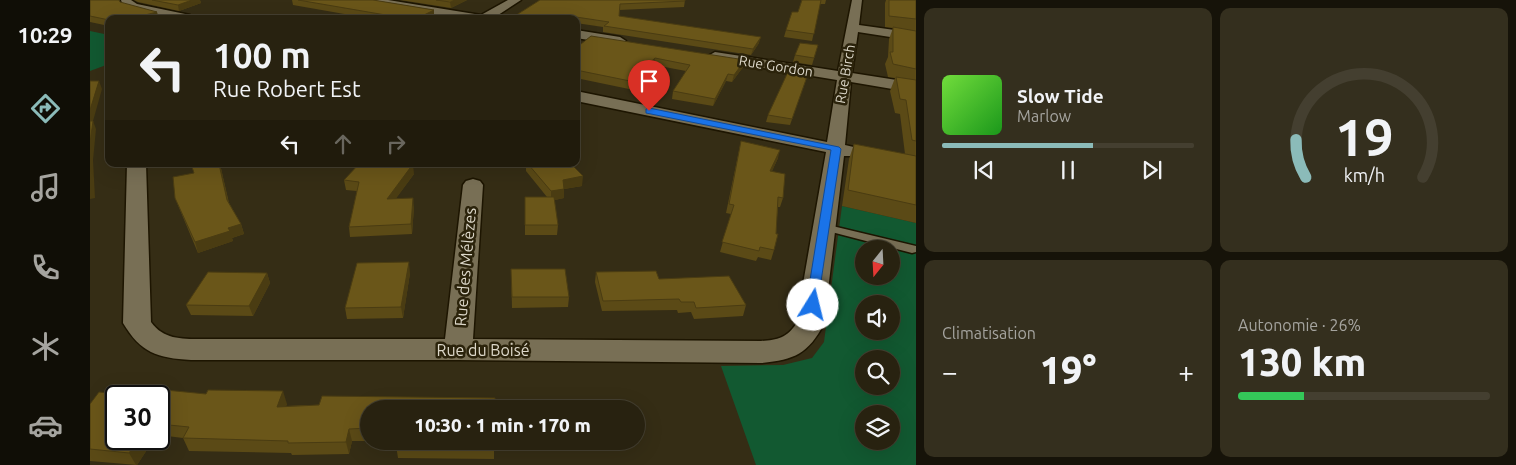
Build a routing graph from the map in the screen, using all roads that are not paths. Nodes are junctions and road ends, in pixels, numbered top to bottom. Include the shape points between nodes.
1 (126, 0) edge
2 (368, 0) edge
3 (516, 0) edge
4 (857, 0) edge
5 (171, 15) edge
6 (459, 15) edge
7 (490, 15) edge
8 (853, 28) junction
9 (580, 35) edge
10 (916, 37) edge
11 (636, 43) edge
12 (702, 54) edge
13 (845, 77) junction
14 (916, 88) edge
15 (580, 97) edge
16 (836, 149) junction
17 (869, 155) edge
18 (137, 167) edge
19 (473, 185) dead end
20 (824, 227) junction
21 (912, 250) dead end
22 (458, 349) junction

1 - 5 street via 134,7
2 - 6 street
3 - 7 street
4 - 8 street, Rue Birch
8 - 10 street
8 - 13 street, Rue Birch
9 - 11 street
12 - 13 street, Rue Gordon
13 - 14 street, Rue Gordon
13 - 16 street, Rue Birch
15 - 16 street
16 - 17 street
16 - 20 street, Rue du Boisé
18 - 22 street, Rue du Boisé via 137,323 149,340 176,349 200,350
19 - 22 street, Rue des Mélèzes
20 - 21 lane
20 - 22 street, Rue du Boisé via 810,324 796,344 781,350

